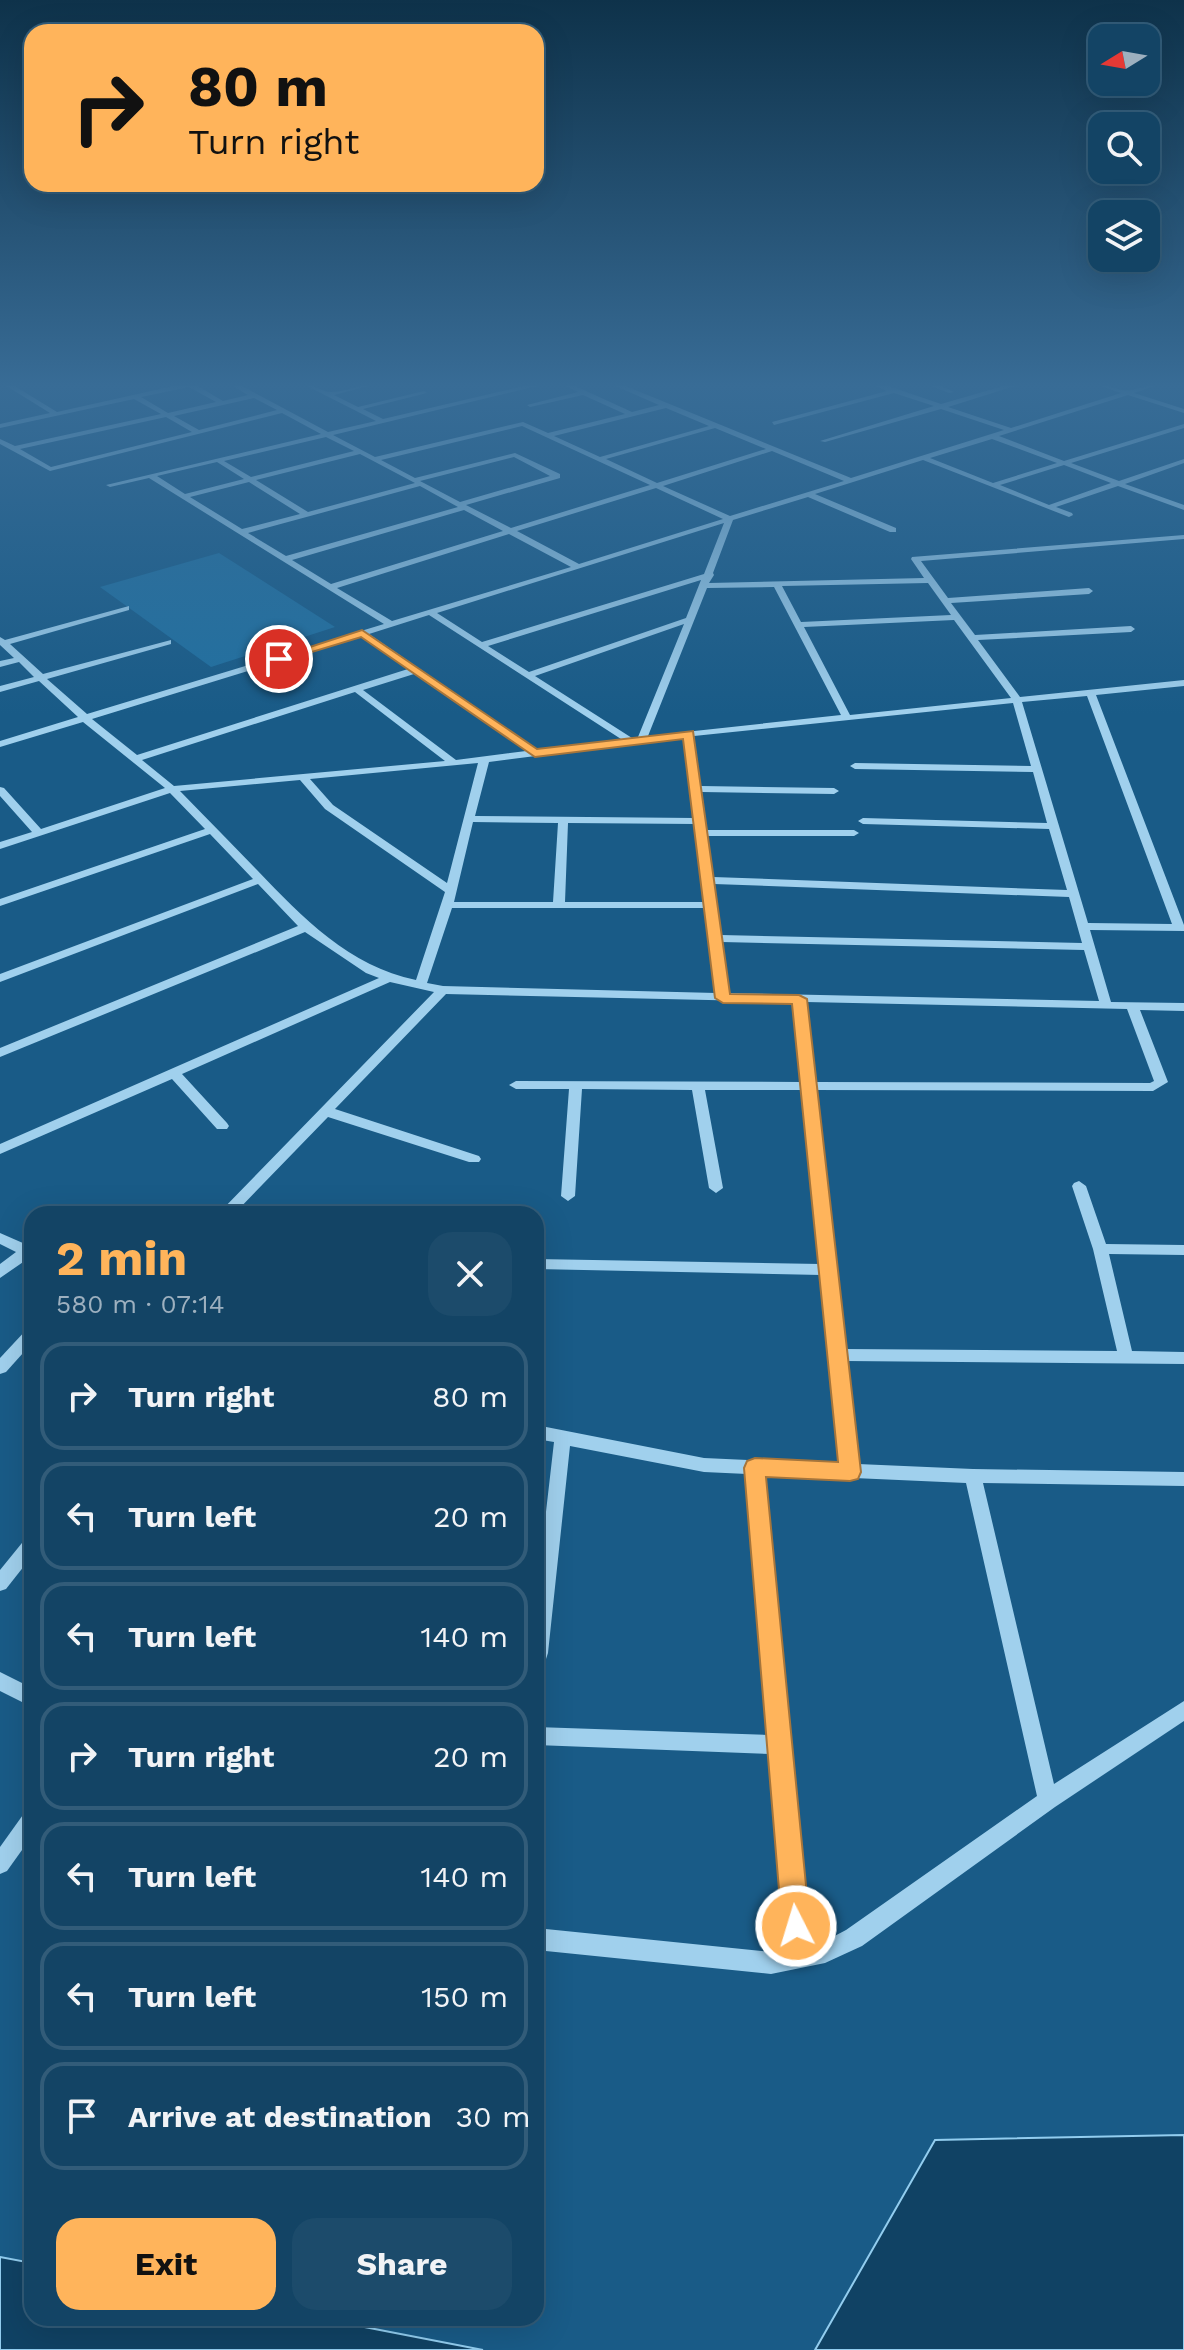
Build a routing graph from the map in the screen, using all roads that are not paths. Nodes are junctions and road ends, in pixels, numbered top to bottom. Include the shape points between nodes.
1 (189, 495) edge
2 (274, 495) edge
3 (373, 495) edge
4 (441, 495) edge
5 (498, 495) edge
6 (626, 495) edge
7 (678, 495) edge
8 (806, 495) edge
9 (810, 495) edge
10 (1018, 495) edge
11 (1086, 495) edge
12 (1156, 495) edge
13 (184, 496) joint
14 (1181, 503) edge
15 (462, 506) junction
16 (1050, 507) junction
17 (306, 514) junction
18 (1069, 515) dead end
19 (730, 519) junction
20 (893, 530) dead end
21 (510, 531) junction
22 (241, 532) junction
23 (1184, 537) edge
24 (285, 559) junction
25 (578, 567) junction
26 (710, 575) junction
27 (930, 580) junction
28 (777, 584) junction
29 (706, 586) junction
30 (330, 587) junction
31 (1089, 591) dead end
32 (945, 601) junction
33 (126, 608) dead end
34 (430, 612) junction
35 (956, 617) junction
36 (691, 619) junction
37 (390, 624) junction
38 (799, 625) junction
39 (1131, 629) dead end
40 (362, 633) junction
41 (972, 638) junction
42 (1, 641) edge
43 (168, 642) dead end
44 (481, 645) junction
45 (20, 659) junction
46 (0, 664) edge
47 (416, 670) junction
48 (528, 675) junction
49 (40, 677) junction
50 (1184, 683) edge
51 (0, 689) edge
52 (356, 689) junction
53 (1090, 692) junction
54 (1017, 700) junction
55 (85, 718) junction
56 (847, 718) junction
57 (689, 734) junction
58 (642, 740) junction
59 (630, 741) junction
60 (0, 744) edge
61 (535, 753) junction
62 (135, 759) junction
63 (484, 760) junction
64 (454, 763) junction
65 (855, 766) dead end
66 (1037, 769) junction
67 (303, 778) junction
68 (172, 789) junction
69 (696, 789) junction
70 (0, 790) edge
71 (834, 791) dead end
72 (469, 819) junction
73 (563, 820) junction
74 (863, 821) dead end
75 (1054, 826) junction
76 (701, 827) junction
77 (211, 830) junction
78 (39, 833) junction
79 (854, 833) dead end
80 (0, 846) edge
81 (260, 880) junction
82 (708, 880) junction
83 (450, 890) junction
84 (1073, 894) junction
85 (0, 903) edge
86 (447, 905) junction
87 (559, 905) junction
88 (711, 905) junction
89 (1083, 926) junction
90 (306, 927) junction
91 (1181, 928) edge
92 (716, 938) junction
93 (1089, 947) junction
94 (0, 978) edge
95 (389, 978) junction
96 (420, 986) junction
97 (443, 990) junction
98 (723, 998) junction
99 (799, 999) junction
100 (1106, 1005) junction
101 (1132, 1006) junction
102 (1184, 1007) edge
103 (0, 1053) edge
104 (174, 1073) junction
105 (516, 1085) dead end
106 (576, 1086) junction
107 (698, 1087) junction
108 (808, 1087) junction
109 (325, 1111) junction
110 (222, 1126) dead end
111 (0, 1149) edge
112 (474, 1159) dead end
113 (1079, 1186) dead end
114 (716, 1188) dead end
115 (568, 1196) dead end
116 (233, 1206) edge
117 (0, 1238) edge
118 (24, 1249) edge
119 (1100, 1249) junction
120 (1184, 1250) edge
121 (24, 1256) edge
122 (544, 1264) edge
123 (827, 1270) junction
124 (0, 1272) edge
125 (24, 1342) edge
126 (837, 1355) junction
127 (1126, 1357) junction
128 (1184, 1358) edge
129 (0, 1368) edge
130 (544, 1433) edge
131 (563, 1437) junction
132 (755, 1468) junction
133 (850, 1472) junction
134 (973, 1476) junction
135 (1184, 1479) edge
136 (24, 1553) edge
137 (0, 1583) edge
138 (544, 1608) edge
139 (0, 1681) edge
140 (24, 1694) edge
141 (1184, 1710) edge
142 (544, 1736) edge
143 (780, 1745) junction
144 (1048, 1800) junction
145 (24, 1830) edge
146 (0, 1864) edge
147 (544, 1940) edge
148 (799, 1956) junction

1 - 13 street
2 - 17 street
3 - 17 street
4 - 15 street
5 - 15 street
6 - 21 street
7 - 19 street
8 - 19 street
9 - 20 street
10 - 16 street
11 - 16 street
12 - 14 street
13 - 22 street
15 - 21 street
15 - 24 street
16 - 18 street
17 - 22 street
19 - 25 street
19 - 26 street
21 - 25 street
21 - 30 street
22 - 24 street
23 - 27 street via 915,559
24 - 30 street
25 - 34 street
26 - 29 street
26 - 44 street
27 - 28 street
27 - 32 street
28 - 29 street
28 - 38 street
29 - 36 street
30 - 37 street
31 - 32 street
32 - 35 street
33 - 42 street
34 - 37 street
34 - 44 street
35 - 38 street
35 - 41 street
36 - 48 street
36 - 58 street
37 - 40 street
38 - 56 street
39 - 41 street
40 - 47 street
40 - 55 street
41 - 54 street
42 - 45 street
43 - 49 street
44 - 48 street
45 - 46 street
45 - 49 street
47 - 52 street
47 - 61 street
48 - 59 street
49 - 51 street
49 - 55 street
50 - 53 street
52 - 62 street
52 - 64 street
53 - 54 street
53 - 91 street
54 - 56 street
54 - 66 street
55 - 60 street
55 - 62 street
56 - 57 street
57 - 58 street
57 - 69 street
58 - 59 street
59 - 61 street
61 - 63 street
62 - 68 street
63 - 64 street
63 - 72 street
64 - 67 street
65 - 66 street
66 - 75 street
67 - 68 street
67 - 83 street via 329,807
68 - 77 street
68 - 78 street
69 - 71 street
69 - 76 street
70 - 78 street
72 - 73 street
72 - 83 street
73 - 76 street
73 - 87 street
74 - 75 street
75 - 84 street
76 - 79 street
76 - 82 street
77 - 81 street
77 - 85 street
78 - 80 street
81 - 90 street
81 - 94 street
82 - 84 street
82 - 88 street
83 - 86 street
84 - 89 street
86 - 87 street
86 - 96 street
87 - 88 street
88 - 92 street
89 - 91 street
89 - 93 street
90 - 95 street
90 - 103 street
92 - 93 street
92 - 98 street
93 - 100 street
95 - 96 street
95 - 104 street
96 - 97 street
97 - 98 street
97 - 109 street
98 - 99 street
99 - 100 street
99 - 108 street
100 - 101 street
101 - 102 street
101 - 108 street via 1158,1069 1161,1082 1153,1087
104 - 110 street
104 - 111 street
105 - 106 street
106 - 107 street
106 - 115 street
107 - 108 street
107 - 114 street
108 - 123 street
109 - 112 street
109 - 116 street
113 - 119 street
117 - 118 street
119 - 120 street
119 - 127 street
121 - 124 street
122 - 123 street
123 - 126 street
125 - 129 street
126 - 127 street
126 - 133 street
127 - 128 street
130 - 131 street
131 - 132 street via 704,1465
131 - 138 street
132 - 133 street
132 - 143 street
133 - 134 street
134 - 135 street
134 - 144 street
136 - 137 street
139 - 140 street
141 - 144 street
142 - 143 street
143 - 148 street
144 - 148 street via 854,1938 825,1952
145 - 146 street
147 - 148 street via 771,1963

